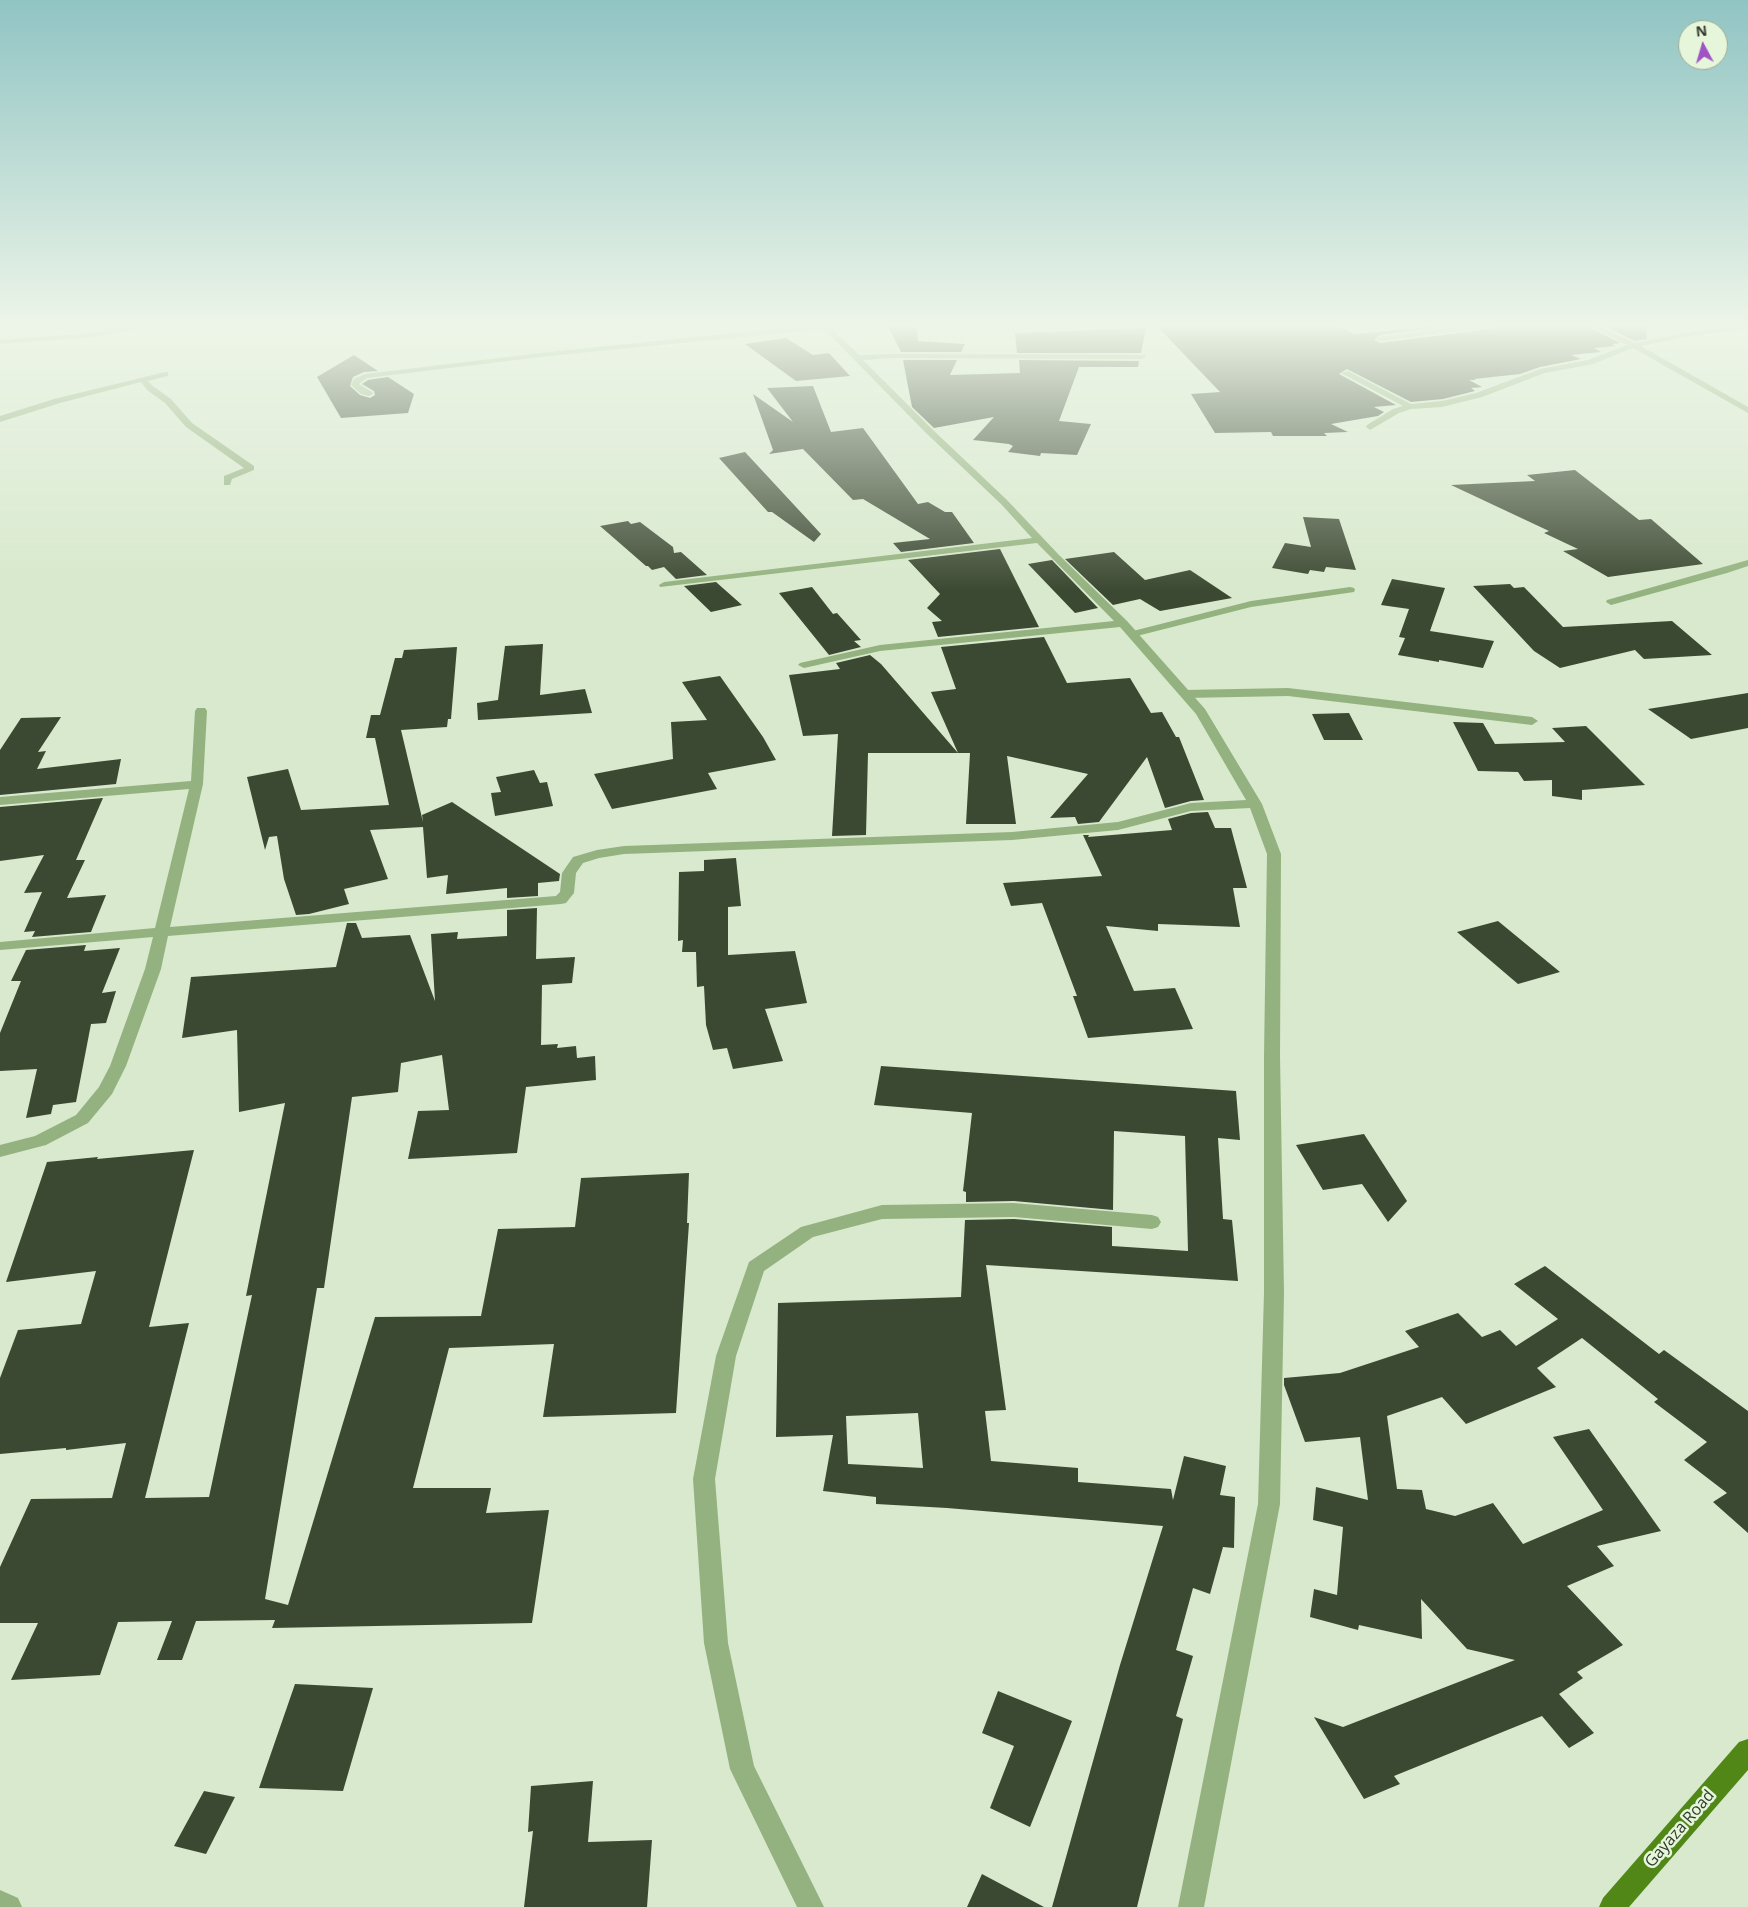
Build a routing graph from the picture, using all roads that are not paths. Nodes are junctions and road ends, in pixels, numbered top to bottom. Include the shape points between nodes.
1 (18, 413) edge
2 (178, 413) edge
3 (912, 413) edge
4 (1393, 413) edge
5 (0, 419) edge
6 (1370, 427) dead end
7 (227, 483) dead end
8 (1040, 540) junction
9 (1748, 563) edge
10 (664, 585) dead end
11 (1350, 590) dead end
12 (1611, 602) dead end
13 (1128, 629) junction
14 (804, 665) dead end
15 (1185, 694) junction
16 (201, 711) dead end
17 (1532, 721) dead end
18 (197, 784) junction
19 (0, 801) edge
20 (1255, 804) junction
21 (162, 932) junction
22 (0, 946) edge
23 (0, 1151) edge
24 (1152, 1222) dead end
25 (1748, 1751) edge
26 (0, 1903) edge
27 (9, 1907) edge
28 (811, 1907) edge
29 (1191, 1907) edge
30 (1612, 1907) edge

1 - 5 street
2 - 7 street via 189,425 250,468 227,478
3 - 8 street
4 - 6 street
8 - 10 street
8 - 13 street
9 - 12 street
11 - 13 street via 1251,604
13 - 14 street via 900,645
13 - 15 street
15 - 17 street via 1288,692
15 - 20 street via 1201,712
16 - 18 street
18 - 19 street
18 - 21 street
20 - 21 street via 1192,807 1118,826 1012,836 624,850 578,860 569,873 567,893 561,900
20 - 29 street via 1274,854 1274,1293 1268,1504
21 - 22 street
21 - 23 street via 136,1018 106,1090 82,1119 40,1141
24 - 28 street via 1014,1210 882,1212 807,1232 756,1267 726,1356 704,1479 716,1643 742,1770
25 - 30 main road, Gayaza Road
26 - 27 street

